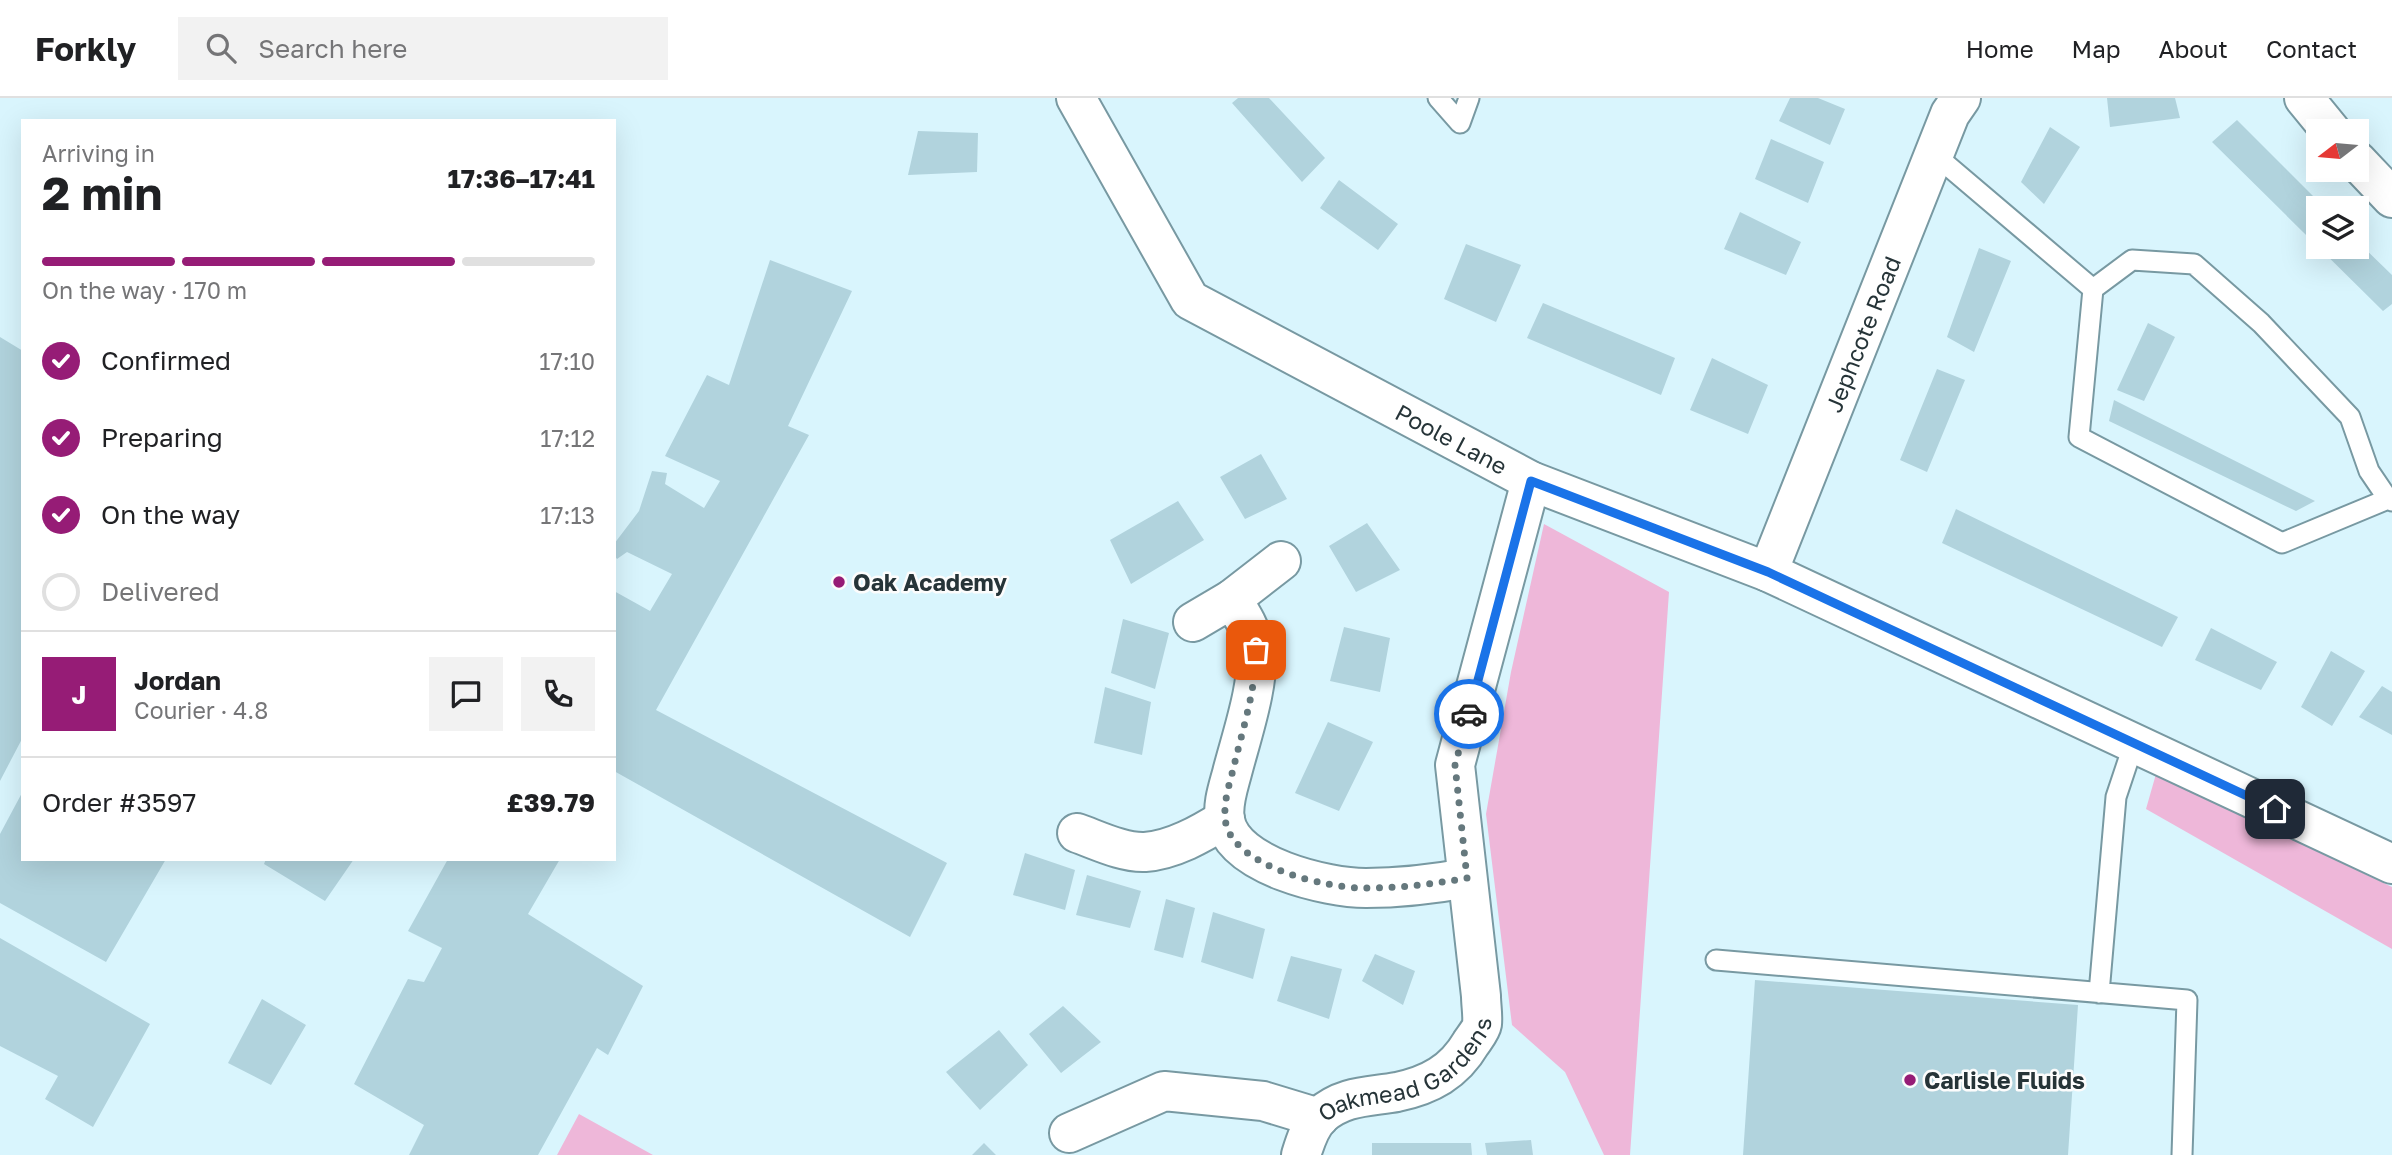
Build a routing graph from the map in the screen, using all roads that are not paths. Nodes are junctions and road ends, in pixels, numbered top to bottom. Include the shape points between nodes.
1 (1076, 98) edge
2 (1438, 98) edge
3 (1469, 98) edge
4 (1961, 98) edge
5 (2304, 98) edge
6 (2321, 119) edge
7 (1934, 154) junction
8 (2370, 175) edge
9 (2392, 198) edge
10 (2093, 289) junction
11 (1531, 481) junction
12 (2390, 500) edge
13 (1281, 561) dead end
14 (1768, 572) junction
15 (1233, 599) junction
16 (1193, 622) dead end
17 (2134, 743) junction
18 (1225, 819) junction
19 (1077, 833) dead end
20 (2392, 864) edge
21 (1467, 878) junction
22 (1716, 960) dead end
23 (2099, 993) junction
24 (1319, 1118) junction
25 (1069, 1133) dead end
26 (1301, 1155) edge
27 (2182, 1155) edge

1 - 11 street, Poole Lane via 1190,300
2 - 3 lane via 1460,123
4 - 7 street, Jephcote Road
5 - 6 street
7 - 10 lane
7 - 14 street, Jephcote Road
8 - 9 street
10 - 12 lane via 2133,260 2194,264 2261,323 2350,417 2369,471
10 - 12 lane via 2079,437 2282,543
11 - 14 street, Poole Lane
11 - 21 street, Oakmead Gardens via 1455,765
13 - 15 street
14 - 17 street, Poole Lane
15 - 16 street
15 - 18 street via 1248,625 1256,666
17 - 20 street, Poole Lane
17 - 23 lane via 2116,797
18 - 19 street via 1199,835 1143,852
18 - 21 street via 1230,834 1250,856 1287,874 1364,889
21 - 24 street, Oakmead Gardens via 1482,1026 1450,1071 1396,1092 1354,1098
22 - 23 lane
23 - 27 lane via 2187,1000
24 - 25 street via 1263,1101 1164,1091
24 - 26 street, Oakmead Gardens

